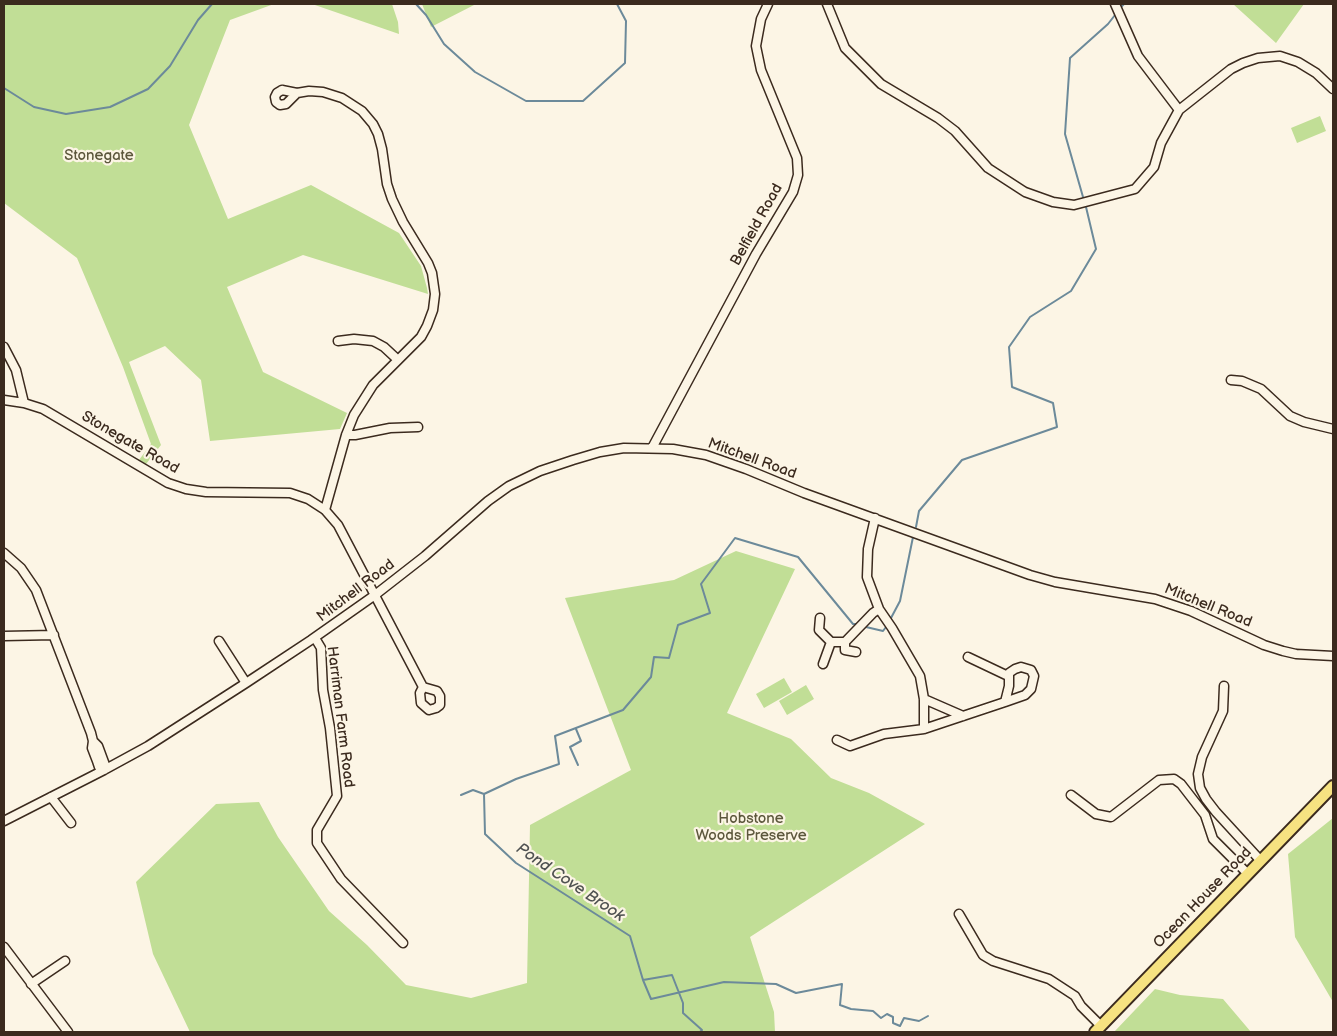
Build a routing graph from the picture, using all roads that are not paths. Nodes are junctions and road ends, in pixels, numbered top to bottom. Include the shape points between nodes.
1 (768, 4) edge
2 (827, 4) edge
3 (1115, 4) edge
4 (1333, 89) edge
5 (297, 93) dead end
6 (1179, 110) junction
7 (338, 342) dead end
8 (4, 347) edge
9 (398, 360) junction
10 (1231, 380) dead end
11 (4, 400) edge
12 (24, 403) junction
13 (418, 427) dead end
14 (1333, 429) edge
15 (346, 435) junction
16 (652, 448) junction
17 (325, 510) junction
18 (875, 518) junction
19 (4, 554) edge
20 (375, 595) junction
21 (879, 609) junction
22 (820, 618) dead end
23 (54, 634) junction
24 (4, 636) edge
25 (315, 638) junction
26 (219, 641) dead end
27 (831, 642) junction
28 (845, 642) junction
29 (856, 652) dead end
30 (1333, 656) edge
31 (968, 657) dead end
32 (823, 664) dead end
33 (1008, 676) junction
34 (246, 683) junction
35 (1224, 686) dead end
36 (423, 687) dead end
37 (924, 699) junction
38 (1005, 702) junction
39 (963, 716) junction
40 (924, 729) junction
41 (837, 740) dead end
42 (104, 770) junction
43 (1333, 786) edge
44 (1071, 796) dead end
45 (51, 797) junction
46 (4, 821) edge
47 (71, 823) dead end
48 (1260, 860) junction
49 (1248, 873) junction
50 (959, 914) dead end
51 (403, 943) dead end
52 (4, 947) edge
53 (65, 961) dead end
54 (31, 984) junction
55 (1098, 1029) edge
56 (68, 1032) edge

1 - 16 street, Belfield Road via 761,19 756,46 761,70 798,158 798,174 793,192
2 - 6 street via 845,48 881,84 955,131 988,168 1025,192 1053,202 1074,205 1135,190 1154,167
3 - 6 street via 1138,56
4 - 6 street via 1298,62 1280,56 1258,58 1231,69
5 - 9 street via 323,92 342,98 362,111 373,124 382,149 392,199 428,263 434,283 433,310 421,336
7 - 9 street via 354,338 373,342
8 - 12 street via 16,370
9 - 15 street via 368,393
10 - 14 street via 1261,389 1290,416
11 - 12 street, Stonegate Road
12 - 17 street, Stonegate Road via 43,409 168,482 186,489 290,493
13 - 15 street
15 - 17 street
16 - 18 street, Mitchell Road via 680,450 724,461
16 - 20 street, Mitchell Road via 600,452 540,471 509,486
17 - 20 street, Stonegate Road via 340,529
18 - 21 street via 868,549 867,577
18 - 30 street, Mitchell Road via 1047,580 1167,602 1264,645 1296,654
19 - 23 street via 28,576
20 - 25 street, Mitchell Road
20 - 36 street, Stonegate Road
21 - 28 street
21 - 37 street via 920,676
22 - 27 street via 819,630
23 - 24 street
23 - 42 street via 105,765
25 - 34 street, Mitchell Road
25 - 51 street, Harriman Farm Road via 320,648 337,796 317,830 317,843 341,879
26 - 34 street
27 - 28 street
27 - 32 street
28 - 29 street via 844,650
31 - 33 street
33 - 38 street
33 - 38 street via 1015,669 1024,667 1031,670 1034,681 1028,693
34 - 42 street, Mitchell Road
35 - 48 street via 1223,711 1202,757 1198,774 1200,788 1216,812
37 - 39 street
37 - 40 street
38 - 39 street
39 - 40 street
40 - 41 street via 884,734 850,746
42 - 45 street, Mitchell Road
43 - 48 main road, Ocean House Road
44 - 49 street via 1096,814 1110,816 1159,780 1174,779 1205,815 1213,839
45 - 46 street, Mitchell Road
45 - 47 street
48 - 49 main road, Ocean House Road
49 - 55 main road, Ocean House Road
50 - 55 street via 983,955 1049,979 1075,996
52 - 54 street
53 - 54 street
54 - 56 street

